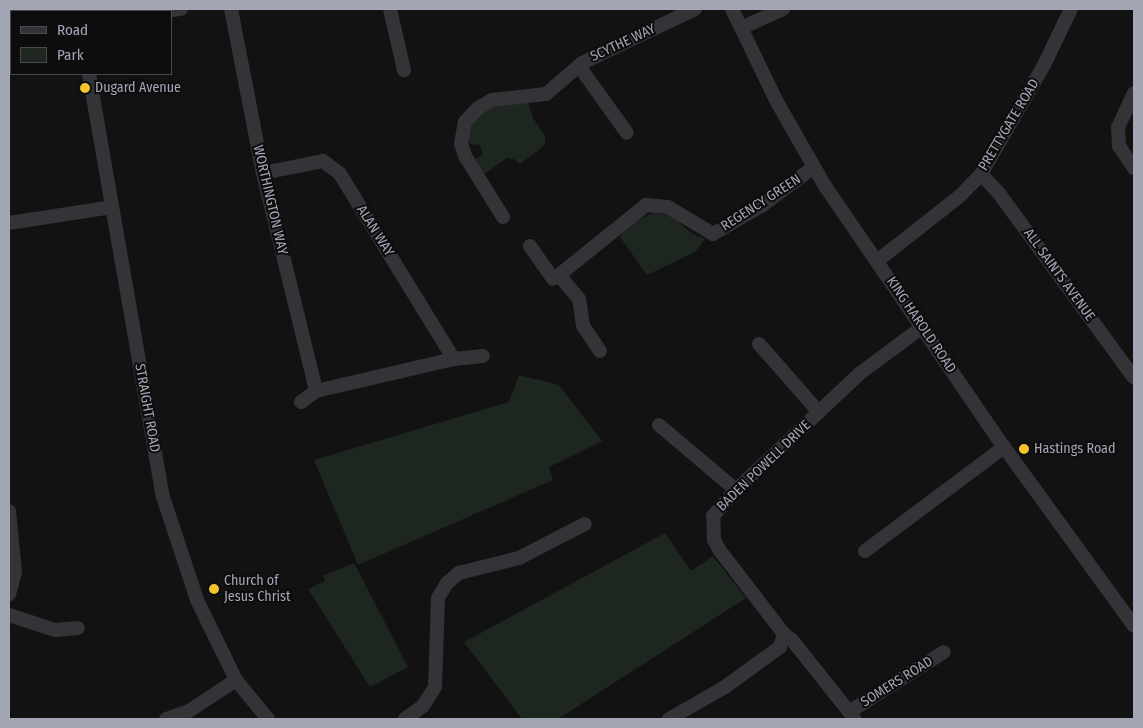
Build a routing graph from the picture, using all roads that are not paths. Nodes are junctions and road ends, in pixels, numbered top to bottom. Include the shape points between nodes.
1 (231, 9) edge
2 (390, 9) edge
3 (695, 9) edge
4 (732, 9) edge
5 (783, 9) edge
6 (1071, 9) edge
7 (741, 28) junction
8 (578, 66) junction
9 (404, 70) dead end
10 (89, 75) edge
11 (1134, 93) edge
12 (627, 133) dead end
13 (814, 168) junction
14 (1134, 168) edge
15 (262, 173) junction
16 (980, 174) junction
17 (112, 207) junction
18 (503, 217) dead end
19 (9, 223) edge
20 (530, 246) dead end
21 (877, 260) junction
22 (553, 279) junction
23 (921, 328) junction
24 (759, 344) dead end
25 (600, 351) dead end
26 (483, 356) dead end
27 (454, 359) junction
28 (1134, 378) edge
29 (316, 391) junction
30 (301, 402) dead end
31 (819, 412) junction
32 (659, 425) dead end
33 (1004, 447) junction
34 (736, 490) junction
35 (9, 511) edge
36 (585, 524) dead end
37 (865, 550) dead end
38 (9, 594) edge
39 (9, 615) edge
40 (1134, 626) edge
41 (78, 628) dead end
42 (784, 634) junction
43 (944, 652) dead end
44 (236, 680) junction
45 (689, 714) edge
46 (852, 716) edge
47 (166, 719) edge
48 (268, 719) edge
49 (405, 719) edge
50 (669, 719) edge

1 - 15 street, WORTHINGTON WAY
2 - 9 street
3 - 8 street, SCYTHE WAY
4 - 7 street, KING HAROLD ROAD
5 - 7 street
6 - 16 street, PRETTYGATE ROAD via 1044,65
7 - 13 street, KING HAROLD ROAD
8 - 12 street, SCYTHE WAY
8 - 18 street, SCYTHE WAY via 546,94 492,100 478,108 465,122 461,134 465,156
10 - 17 street, STRAIGHT ROAD
11 - 14 street via 1118,128 1120,146
13 - 21 street, KING HAROLD ROAD
13 - 22 street, REGENCY GREEN via 713,234 668,207 646,206
15 - 27 street, ALAN WAY via 323,161 340,174
15 - 29 street, WORTHINGTON WAY
16 - 21 street, PRETTYGATE ROAD via 960,196
16 - 28 street, ALL SAINTS AVENUE via 998,192
17 - 19 street
17 - 44 street, STRAIGHT ROAD via 163,497 197,600
20 - 22 street
21 - 23 street, KING HAROLD ROAD
22 - 25 street via 579,299 583,326
23 - 31 street, BADEN POWELL DRIVE via 859,374
23 - 33 street, KING HAROLD ROAD
24 - 31 street
26 - 27 street
27 - 29 street
29 - 30 street
31 - 34 street, BADEN POWELL DRIVE
32 - 34 street
33 - 37 street
33 - 40 street, KING HAROLD ROAD
34 - 42 street, BADEN POWELL DRIVE via 713,516 714,540
35 - 38 street via 15,572
36 - 49 street via 519,558 459,573 447,583 438,598 435,687 423,706
39 - 41 street via 55,630
42 - 45 street via 780,647
42 - 46 street, BADEN POWELL DRIVE
43 - 46 street, SOMERS ROAD
44 - 47 street via 189,711
44 - 48 street, STRAIGHT ROAD
45 - 50 street

